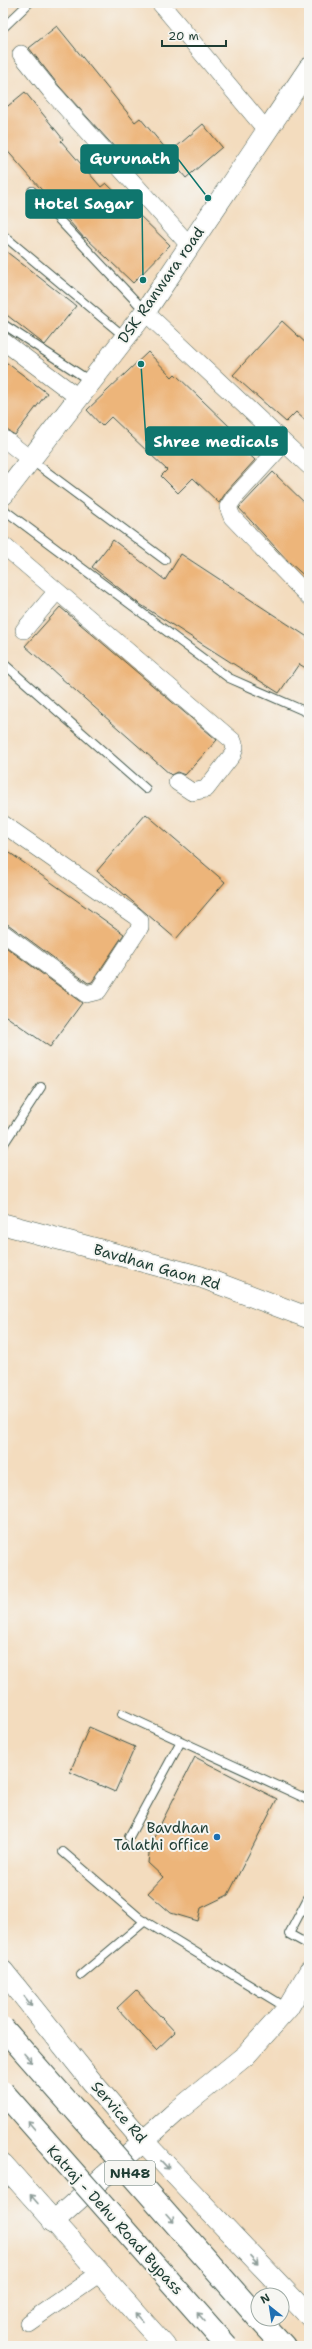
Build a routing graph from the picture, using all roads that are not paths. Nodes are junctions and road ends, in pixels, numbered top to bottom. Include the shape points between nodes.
1 (29, 3) edge
2 (160, 3) edge
3 (3, 28) edge
4 (21, 54) dead end
5 (309, 68) edge
6 (267, 130) junction
7 (32, 191) dead end
8 (3, 234) edge
9 (190, 246) junction
10 (145, 312) junction
11 (3, 324) edge
12 (125, 338) junction
13 (3, 341) edge
14 (85, 390) junction
15 (3, 438) edge
16 (284, 443) junction
17 (31, 460) junction
18 (309, 466) edge
19 (3, 495) edge
20 (3, 509) edge
21 (3, 545) edge
22 (165, 560) dead end
23 (57, 591) junction
24 (309, 598) edge
25 (24, 630) dead end
26 (3, 663) edge
27 (309, 713) edge
28 (177, 782) dead end
29 (146, 789) dead end
30 (5, 829) edge
31 (3, 933) edge
32 (41, 1087) dead end
33 (3, 1145) edge
34 (3, 1224) edge
35 (309, 1318) edge
36 (122, 1714) dead end
37 (180, 1741) junction
38 (309, 1800) edge
39 (129, 1837) dead end
40 (63, 1852) dead end
41 (309, 1896) edge
42 (144, 1921) junction
43 (309, 1945) edge
44 (3, 1971) edge
45 (309, 1972) edge
46 (81, 1975) dead end
47 (288, 2008) junction
48 (3, 2028) edge
49 (3, 2092) edge
50 (143, 2141) junction
51 (3, 2164) edge
52 (53, 2222) junction
53 (100, 2273) junction
54 (250, 2308) edge
55 (309, 2316) edge
56 (28, 2323) dead end
57 (267, 2327) edge
58 (165, 2346) edge
59 (227, 2346) edge
60 (284, 2346) edge

1 - 3 lane
2 - 6 street
4 - 9 street via 50,90
5 - 6 street, DSK Ranwara road
6 - 9 street, DSK Ranwara road
7 - 10 lane
8 - 12 lane
9 - 10 street, DSK Ranwara road
10 - 12 street, DSK Ranwara road
10 - 16 street
11 - 14 lane
12 - 14 street, DSK Ranwara road
13 - 14 street
14 - 17 street, DSK Ranwara road
15 - 17 street
16 - 18 street
16 - 24 street via 228,507 232,517
17 - 19 street, DSK Ranwara road
17 - 22 lane
20 - 27 lane via 229,678
21 - 23 street
23 - 25 street
23 - 28 street via 233,741 233,754 206,789 192,792
26 - 29 lane
30 - 31 street via 135,916 140,921 140,927 98,991 86,994
32 - 33 lane
34 - 35 street, Bavdhan Gaon Rd via 200,1276
36 - 37 lane
37 - 38 lane
37 - 39 lane
40 - 42 lane
41 - 43 lane via 288,1934
42 - 46 lane
42 - 47 lane
44 -> 50 street, Service Rd
45 - 47 street
47 - 50 street via 246,2055
48 -> 54 highway, NH48, bridge
59 -> 49 highway, Katraj - Dehu Road Bypass / NH48, bridge
50 - 52 street
50 -> 55 street, Service Rd
52 -> 51 street
52 - 53 street
53 - 56 street
58 -> 53 street
57 - 60 highway, NH48

